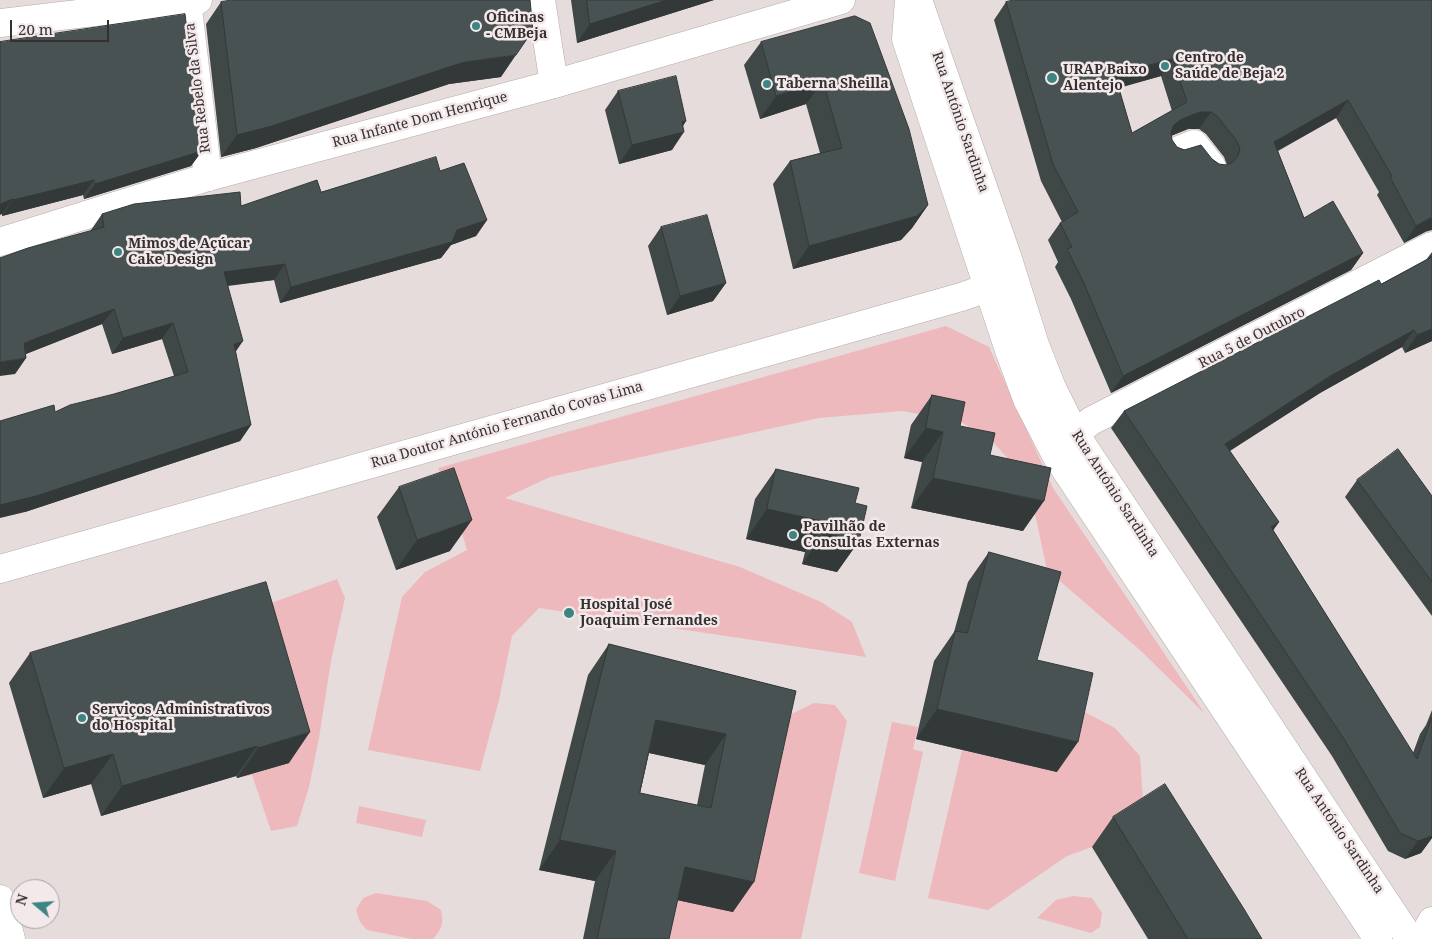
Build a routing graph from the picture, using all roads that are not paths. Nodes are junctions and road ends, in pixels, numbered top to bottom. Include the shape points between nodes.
1 (541, 0) edge
2 (841, 0) edge
3 (909, 0) edge
4 (918, 0) edge
5 (191, 1) edge
6 (0, 23) edge
7 (554, 84) junction
8 (1174, 152) edge
9 (1212, 167) edge
10 (208, 177) junction
11 (0, 242) edge
12 (1432, 246) edge
13 (1014, 279) junction
14 (989, 288) junction
15 (1074, 434) junction
16 (0, 569) edge
17 (0, 900) edge
18 (1432, 921) edge
19 (11, 939) edge
20 (1378, 939) edge
21 (1410, 939) edge
22 (1422, 939) edge

1 - 7 main road
2 - 7 main road, Rua Infante Dom Henrique
3 - 14 main road, Rua António Sardinha via 906,39
4 - 13 main road, Rua António Sardinha
5 - 6 main road
5 - 10 main road, Rua Rebelo da Silva
7 - 10 main road, Rua Infante Dom Henrique
8 - 9 main road via 1194,144
10 - 11 main road, Rua Infante Dom Henrique
12 - 15 main road, Rua 5 de Outubro via 1091,421
13 - 14 main road, Rua Doutor António Fernando Covas Lima
13 - 15 main road, Rua António Sardinha via 1034,345
14 - 16 main road, Rua Doutor António Fernando Covas Lima
14 - 20 main road, Rua António Sardinha via 1027,398 1057,457
15 - 21 main road, Rua António Sardinha
17 - 19 main road
18 - 22 main road

